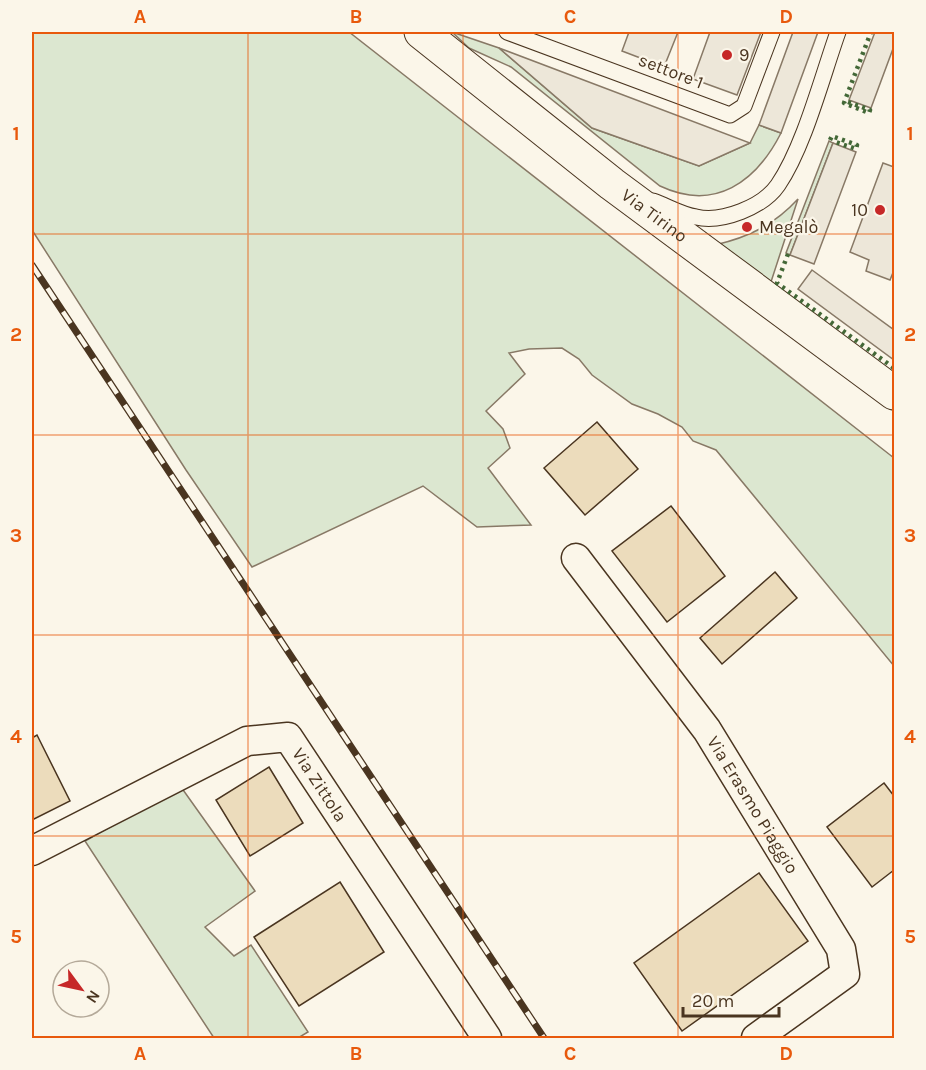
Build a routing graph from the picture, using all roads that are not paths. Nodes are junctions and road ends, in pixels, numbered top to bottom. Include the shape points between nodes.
1 (421, 32) edge
2 (507, 32) edge
3 (772, 32) edge
4 (838, 32) edge
5 (612, 184) junction
6 (894, 393) edge
7 (576, 558) dead end
8 (32, 850) edge
9 (487, 1038) edge
10 (756, 1038) edge

1 - 5 street, Via Tirino
2 - 3 lane, settore 1 via 730,115 744,106
4 - 5 lane via 792,162 777,188 753,206 726,216 697,218
5 - 6 street, Via Tirino
7 - 10 street, Via Erasmo Piaggio via 707,730 841,948 845,974
8 - 9 street, Via Zittola via 247,741 288,737

